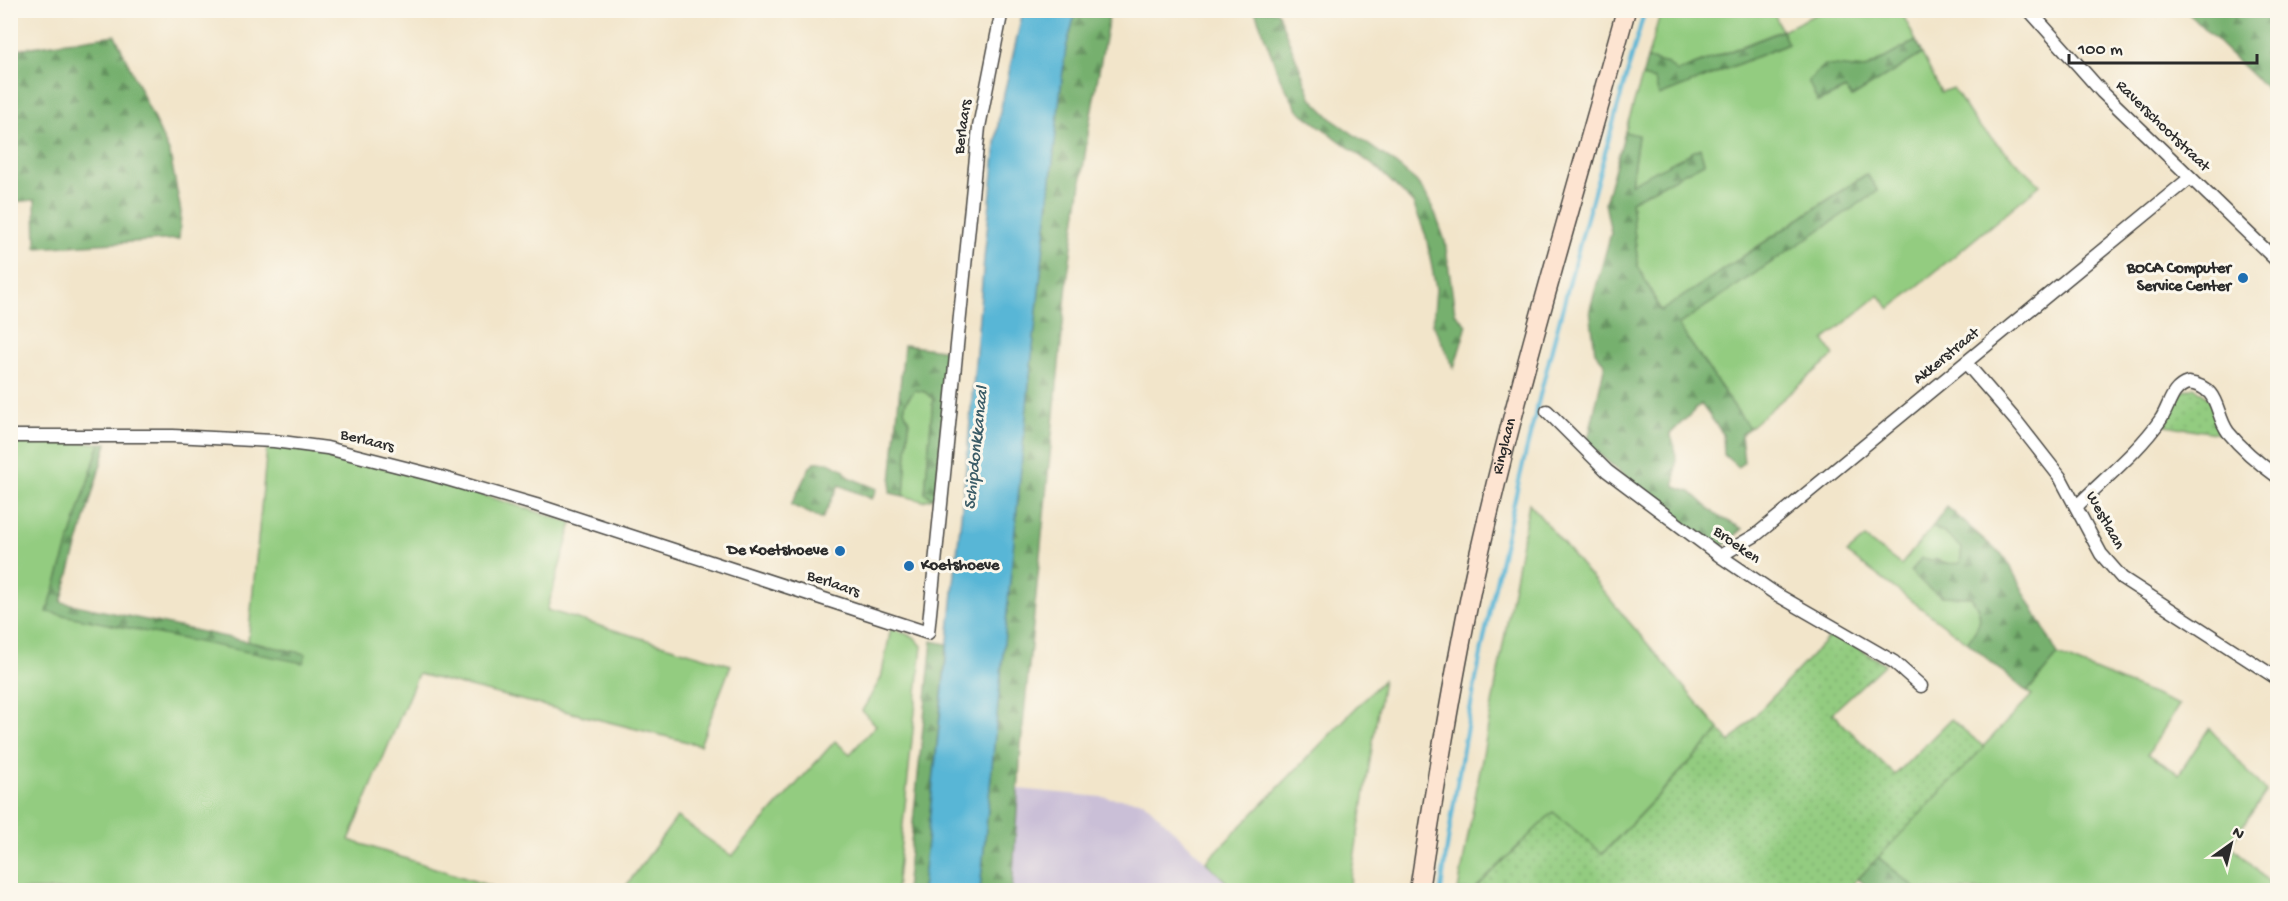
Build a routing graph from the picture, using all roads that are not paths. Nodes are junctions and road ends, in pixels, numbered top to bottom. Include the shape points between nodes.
1 (1002, 10) edge
2 (1626, 10) edge
3 (2029, 10) edge
4 (2190, 178) junction
5 (2277, 262) edge
6 (1966, 363) junction
7 (1547, 411) dead end
8 (10, 436) edge
9 (2277, 477) edge
10 (2077, 506) junction
11 (1720, 556) junction
12 (2277, 679) edge
13 (1921, 686) dead end
14 (1419, 891) edge

1 - 8 street, Berlaars via 979,127 928,633 536,505 327,448 173,436
2 - 14 main road, Ringlaan via 1508,434 1474,576 1447,710
3 - 4 street, Raverschootstraat via 2102,92
4 - 5 street, Raverschootstraat
4 - 6 street, Akkerstraat
6 - 10 street, Westlaan via 2053,468
6 - 11 street, Akkerstraat via 1756,535
7 - 11 street, Broeken via 1607,471
9 - 10 street via 2230,434 2214,398 2202,387 2188,383 2177,390 2163,417 2143,441
10 - 12 street, Westlaan via 2101,554 2122,578
11 - 13 street, Broeken via 1776,594 1894,662

